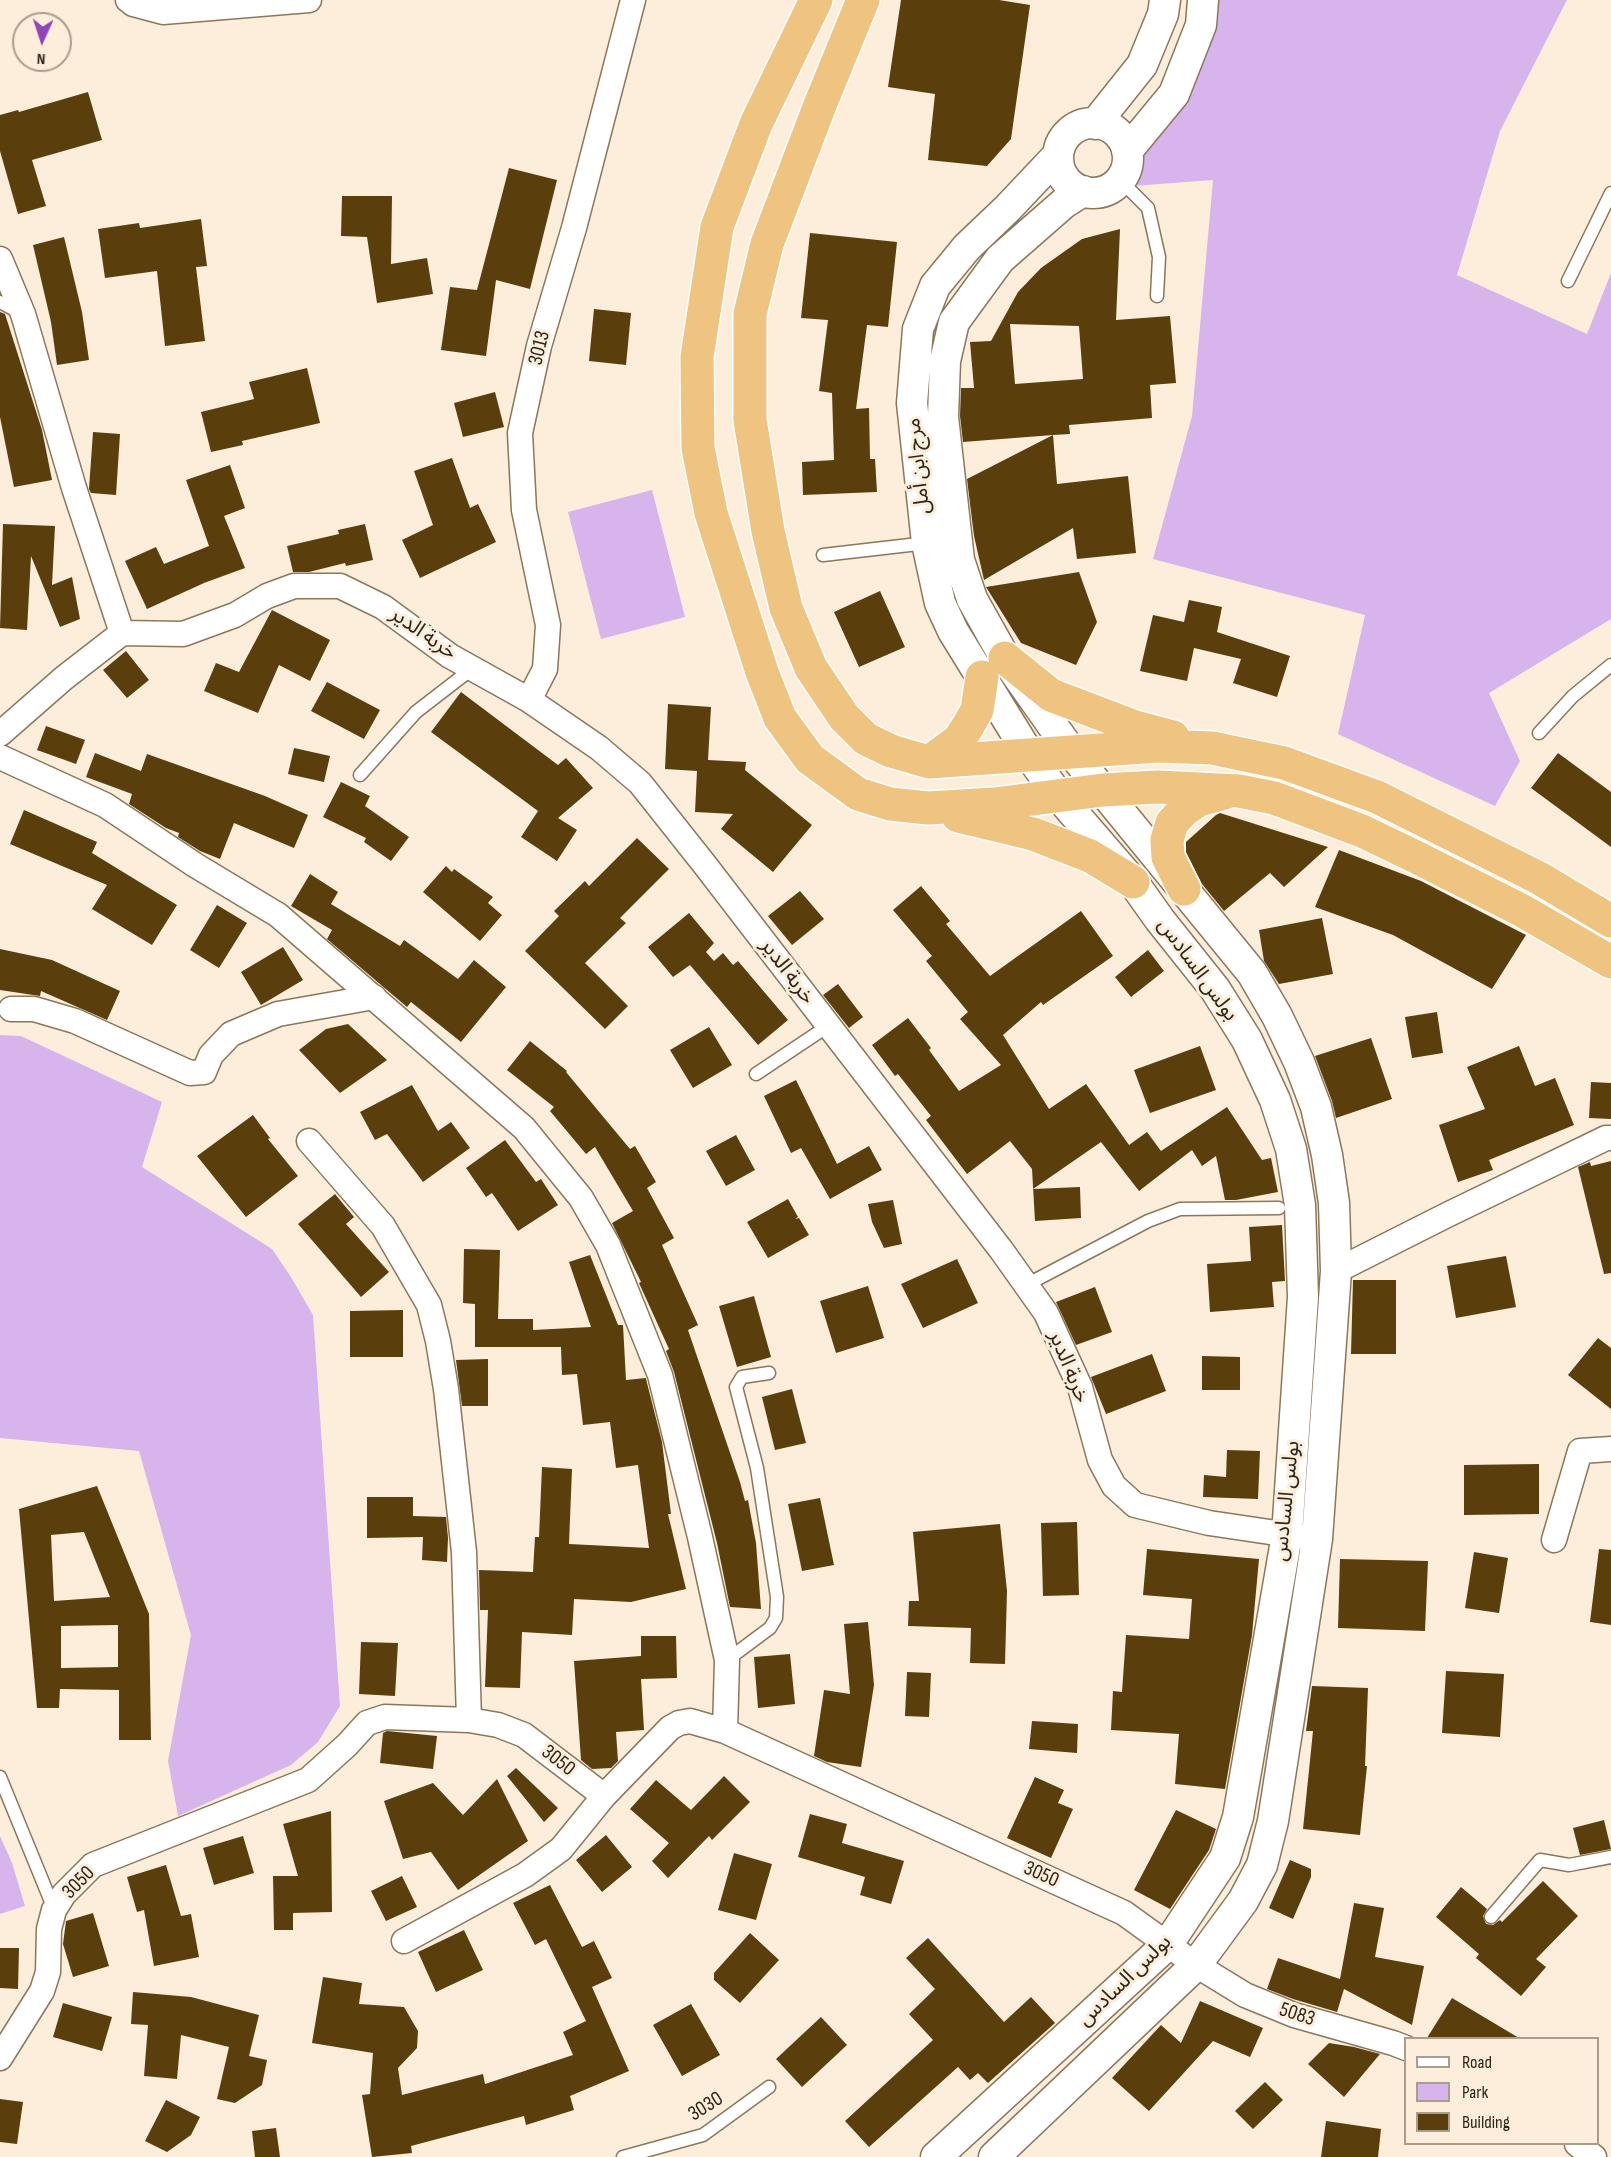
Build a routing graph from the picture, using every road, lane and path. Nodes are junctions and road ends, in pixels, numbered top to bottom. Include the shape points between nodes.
1 (128, 0) edge
2 (309, 0) edge
3 (633, 0) edge
4 (816, 0) edge
5 (863, 0) edge
6 (1165, 0) edge
7 (1203, 0) edge
8 (1095, 124) junction
9 (1127, 151) junction
10 (1058, 155) junction
11 (1120, 180) junction
12 (1083, 191) junction
13 (1611, 193) edge
14 (0, 259) edge
15 (1568, 281) dead end
16 (1157, 296) dead end
17 (0, 302) edge
18 (23, 314) junction
19 (927, 543) junction
20 (823, 555) dead end
21 (122, 633) junction
22 (1611, 665) edge
23 (473, 668) junction
24 (993, 668) junction
25 (529, 700) junction
26 (1539, 733) dead end
27 (0, 734) edge
28 (1072, 753) junction
29 (1030, 756) junction
30 (1247, 756) junction
31 (0, 757) edge
32 (929, 762) junction
33 (360, 775) dead end
34 (1103, 790) junction
35 (1254, 794) junction
36 (1059, 795) junction
37 (928, 808) junction
38 (1132, 882) junction
39 (1184, 890) junction
40 (1611, 921) edge
41 (1611, 962) edge
42 (374, 997) junction
43 (11, 1009) dead end
44 (828, 1026) junction
45 (756, 1074) dead end
46 (1611, 1138) edge
47 (309, 1141) dead end
48 (1279, 1208) dead end
49 (1336, 1271) junction
50 (1026, 1285) junction
51 (770, 1373) dead end
52 (1611, 1449) edge
53 (1287, 1535) junction
54 (1317, 1539) junction
55 (1554, 1540) dead end
56 (727, 1660) junction
57 (469, 1720) junction
58 (725, 1731) junction
59 (0, 1777) edge
60 (604, 1797) junction
61 (1611, 1857) edge
62 (54, 1910) junction
63 (1491, 1917) dead end
64 (404, 1941) dead end
65 (1168, 1944) junction
66 (1196, 1965) junction
67 (1404, 2047) edge
68 (0, 2058) edge
69 (769, 2087) dead end
70 (1578, 2145) edge
71 (623, 2157) edge
72 (936, 2157) edge
73 (994, 2157) edge
74 (1594, 2157) edge

1 - 2 street via 163,12
3 - 25 street, 3013 via 539,346 520,433 524,510 548,625 545,669
4 - 37 highway via 756,124 717,227 697,357 698,448 711,513 780,718 810,759 858,794 890,804
5 - 32 highway via 767,244 750,314 750,420 768,531 786,608 811,668 844,717 867,739
6 - 8 street via 1142,65
7 - 9 street via 1201,25 1174,94
8 - 9 street via 1118,134
8 - 10 street via 1076,128 1067,135
9 - 11 street via 1128,164
10 - 12 street via 1064,177
10 - 19 street, مرج ابن أمل via 967,247 935,286 918,329 912,403
11 - 12 street via 1106,191
11 - 16 lane via 1148,208 1159,257
12 - 24 street, مرج ابن أمل via 1000,259 954,322 945,361 943,417 959,560
13 - 15 lane
14 - 18 street
17 - 18 lane
18 - 21 street
19 - 20 lane
19 - 24 street, مرج ابن أمل via 940,603 953,631
21 - 23 street, خربة الدير via 183,634 235,615 294,586 340,586 383,607
21 - 27 street
22 - 26 lane via 1573,696
23 - 25 street, خربة الدير
23 - 33 lane via 416,712
24 - 28 street, مرج ابن أمل
24 - 29 street, مرج ابن أمل
24 - 30 highway via 1135,727
24 - 32 highway via 977,710 959,740
25 - 44 street, خربة الدير via 599,748 640,783
28 - 29 highway
28 - 30 highway via 1158,746 1212,748
28 - 34 street, مرج ابن أمل
29 - 32 highway
29 - 36 street, مرج ابن أمل
30 - 40 highway via 1284,763 1377,797 1539,878
31 - 42 street via 105,806 278,915
34 - 35 highway via 1207,788
34 - 36 highway
34 - 39 street, بولس السادس
35 - 39 highway via 1226,792 1199,800 1172,823 1168,857
35 - 41 highway via 1362,831 1521,910
36 - 37 highway
36 - 38 street, بولس السادس
37 - 38 highway via 1033,834 1090,856
38 - 53 street, بولس السادس via 1215,989 1247,1040 1275,1100 1291,1149 1300,1205 1304,1297
39 - 49 street, بولس السادس via 1252,973 1299,1062 1316,1107 1327,1155 1334,1203
42 - 43 street via 278,1014 231,1034 211,1055 204,1072 190,1073 75,1022 34,1009
42 - 56 street via 524,1128 581,1198 608,1245 660,1375
44 - 45 lane
44 - 50 street, خربة الدير
46 - 49 street
47 - 57 street via 383,1226 429,1305 446,1389 464,1552
48 - 50 lane via 1180,1209 1148,1221
49 - 54 street, بولس السادس
50 - 53 street, خربة الدير via 1046,1313 1080,1387 1100,1460 1114,1486 1135,1505 1209,1523
51 - 56 lane via 742,1377 736,1386 757,1468 777,1597 776,1618 770,1628
52 - 55 street via 1580,1450
53 - 54 street, خربة الدير
53 - 65 street, بولس السادس via 1238,1817 1226,1858
54 - 66 street, بولس السادس via 1273,1821 1262,1865 1243,1901
56 - 58 street
57 - 60 street, 3050 via 524,1735
57 - 62 street, 3050 via 385,1717 367,1723 308,1780 93,1865
58 - 60 street, 3050 via 690,1721 679,1723
58 - 65 street, 3050 via 1124,1913
59 - 62 lane
60 - 64 street via 561,1850 525,1875
61 - 63 lane via 1569,1865 1539,1860
62 - 68 street, 3050 via 49,1929 48,1972 42,1991
65 - 66 street, 3050
65 - 72 street, بولس السادس
66 - 67 street, 5083 via 1245,1995 1294,2015
66 - 73 street, بولس السادس
69 - 71 lane, 3030 via 703,2136
70 - 74 street

